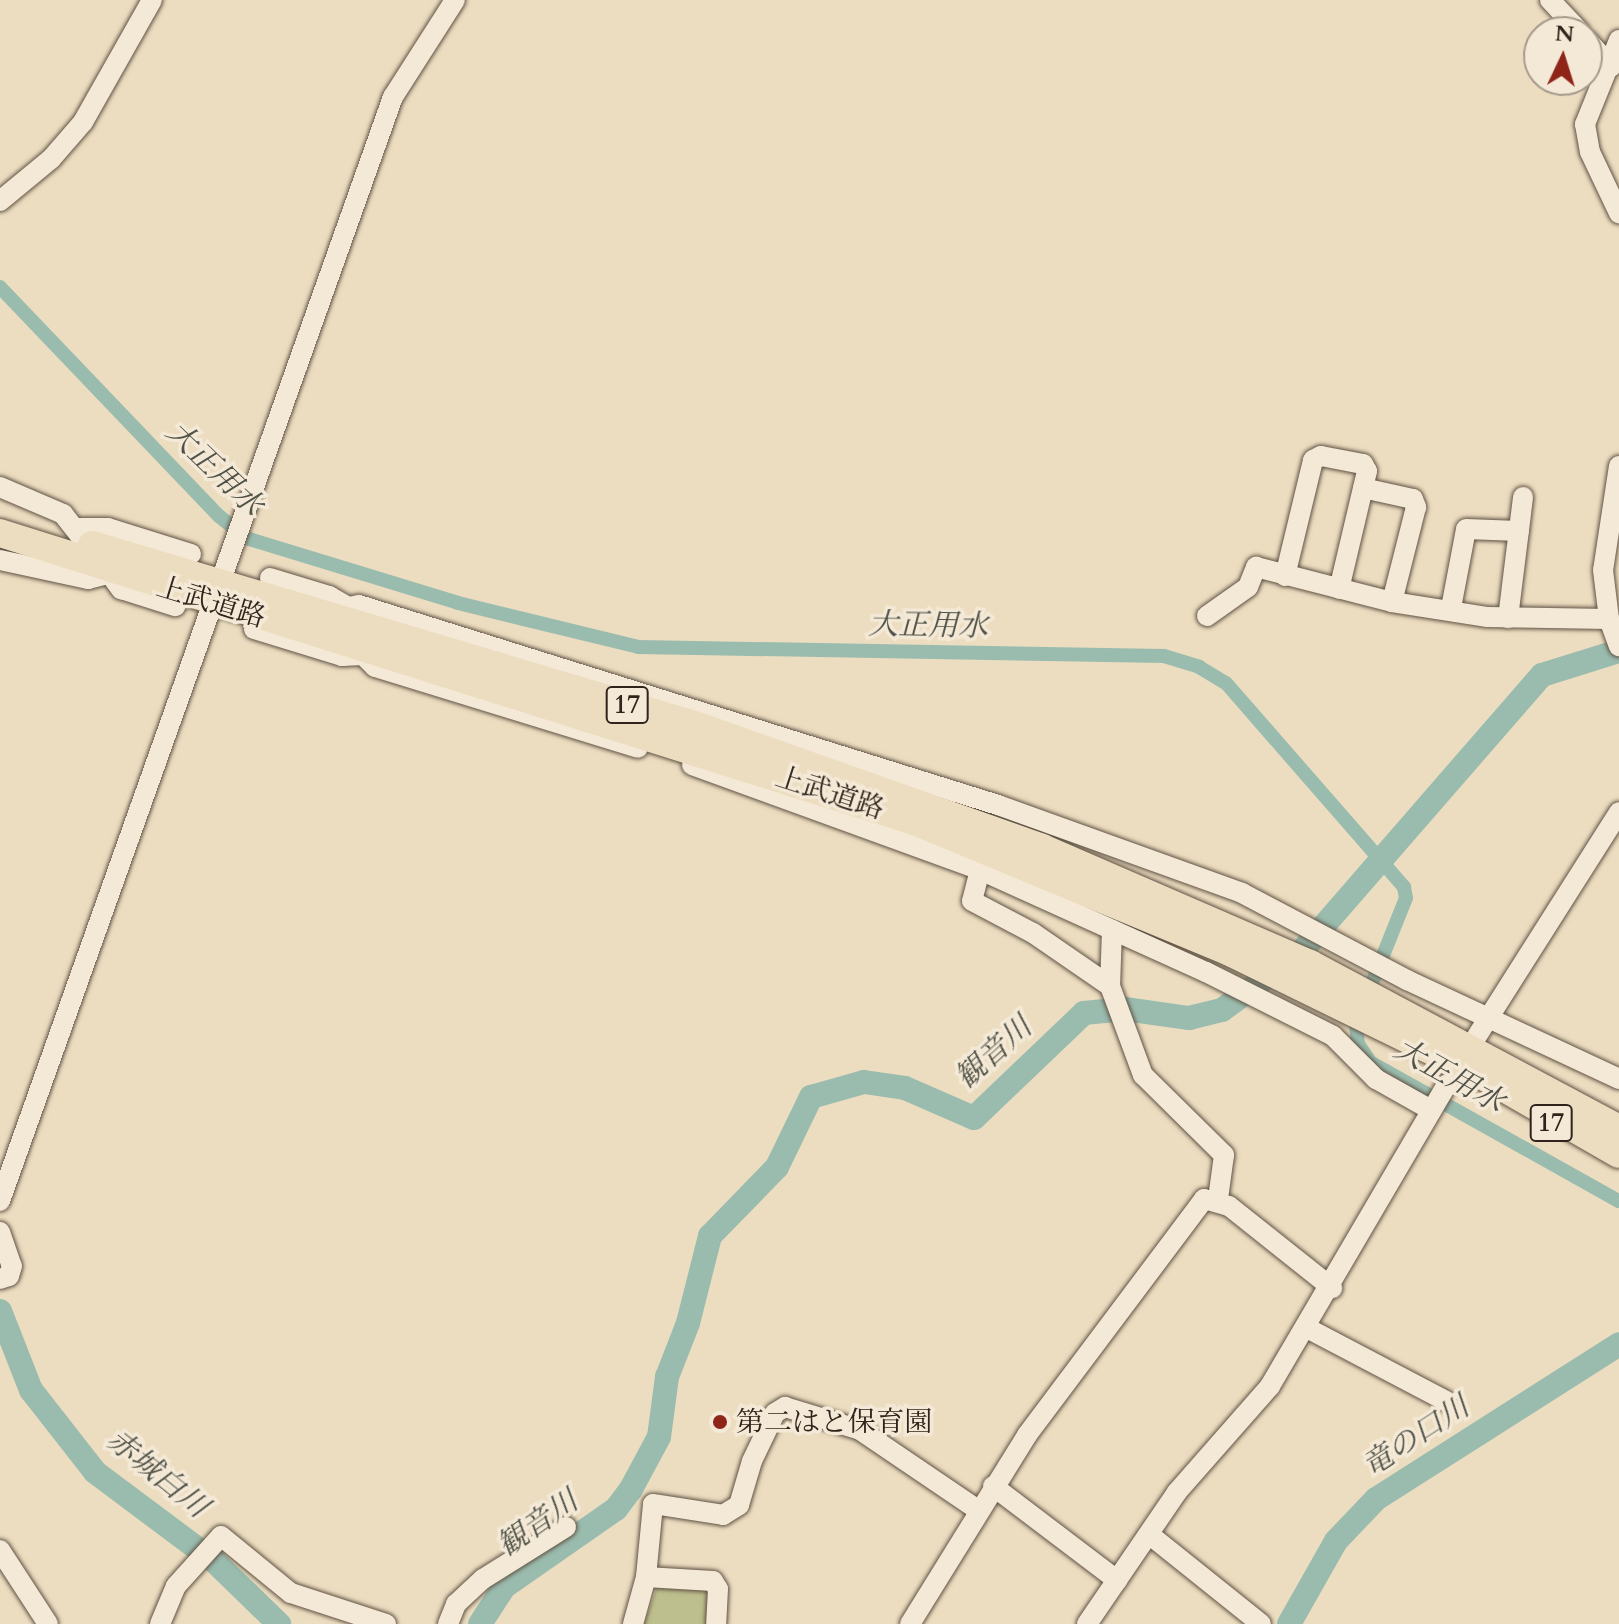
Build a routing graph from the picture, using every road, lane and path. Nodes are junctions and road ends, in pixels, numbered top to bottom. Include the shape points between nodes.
1 (152, 0) edge
2 (455, 0) edge
3 (1550, 0) edge
4 (1565, 16) edge
5 (1619, 40) edge
6 (1603, 58) edge
7 (1611, 67) junction
8 (0, 201) edge
9 (1619, 213) edge
10 (1619, 466) edge
11 (0, 487) edge
12 (1363, 488) junction
13 (1523, 497) dead end
14 (0, 515) edge
15 (1519, 531) junction
16 (0, 533) edge
17 (80, 535) junction
18 (191, 554) dead end
19 (0, 560) edge
20 (111, 561) junction
21 (1285, 576) junction
22 (270, 578) dead end
23 (1612, 584) edge
24 (1339, 589) junction
25 (219, 594) junction
26 (1392, 602) junction
27 (175, 606) dead end
28 (1451, 608) junction
29 (344, 613) junction
30 (1207, 616) dead end
31 (1508, 618) junction
32 (1609, 619) junction
33 (254, 629) dead end
34 (365, 644) junction
35 (1619, 646) edge
36 (1619, 812) edge
37 (982, 862) junction
38 (1112, 930) junction
39 (1113, 992) junction
40 (1490, 1017) junction
41 (1481, 1055) junction
42 (1619, 1079) edge
43 (1619, 1109) edge
44 (1619, 1129) edge
45 (1619, 1154) edge
46 (1619, 1169) edge
47 (1218, 1199) junction
48 (0, 1201) edge
49 (0, 1232) edge
50 (5, 1277) edge
51 (1332, 1288) junction
52 (1307, 1328) junction
53 (1446, 1401) dead end
54 (993, 1486) junction
55 (978, 1510) junction
56 (566, 1527) dead end
57 (1150, 1535) junction
58 (0, 1550) edge
59 (646, 1577) junction
60 (1117, 1580) junction
61 (48, 1624) edge
62 (160, 1624) edge
63 (386, 1624) edge
64 (448, 1624) edge
65 (633, 1624) edge
66 (716, 1624) edge
67 (910, 1624) edge
68 (1087, 1624) edge
69 (1261, 1624) edge

1 - 8 street via 83,122 51,159
2 - 25 street via 393,97
3 - 4 street
5 - 7 street
6 - 7 street
7 - 9 street via 1585,124 1590,152
10 - 23 street via 1607,520
11 - 17 street via 63,514
12 - 21 street via 1363,464 1321,456 1313,460
12 - 24 street
12 - 26 street via 1413,499 1423,514
13 - 15 street
14 - 17 highway, 上武道路 / 17
15 - 28 street via 1466,529
15 - 31 street
16 - 20 highway, 上武道路 / 17
17 - 18 street via 99,526
17 - 20 highway, 上武道路 / 17
19 - 20 street via 88,579
20 - 25 highway, 上武道路 / 17
20 - 27 street via 121,589
21 - 24 street
21 - 30 street via 1256,567 1248,587
22 - 29 street via 329,596
23 - 32 street
24 - 26 street
25 - 29 highway, 上武道路 / 17
25 - 34 highway, 上武道路 / 17
25 - 48 street
26 - 28 street
28 - 31 street
29 - 34 highway, 上武道路 / 17
29 - 40 street via 359,605 597,676 1242,893
31 - 32 street
32 - 35 street
33 - 34 street via 342,656
34 - 37 street via 375,667
34 - 41 highway, 上武道路 / 17 via 842,775 1042,848
36 - 40 street
37 - 38 street
37 - 39 street via 972,901 1033,933
38 - 39 street
38 - 51 street via 1333,1036 1376,1079 1438,1098
39 - 47 street via 1143,1075 1224,1155
40 - 41 street
40 - 42 street
41 - 43 highway, 17
41 - 44 highway, 上武道路 / 17
41 - 45 highway, 上武道路 / 17
41 - 46 highway, 17
47 - 51 street
47 - 54 street via 1199,1203
49 - 50 street via 12,1266
51 - 52 street
52 - 53 street
52 - 57 street via 1270,1386 1177,1492
54 - 55 street
54 - 60 street
55 - 59 street via 860,1430 785,1407 775,1413 752,1461 739,1505 723,1515 653,1504
55 - 67 street
56 - 64 street via 483,1579 456,1604
57 - 60 street
57 - 69 street
58 - 61 street
59 - 65 street
59 - 66 street via 713,1581 718,1589
60 - 68 street
62 - 63 street via 181,1582 221,1536 291,1593

